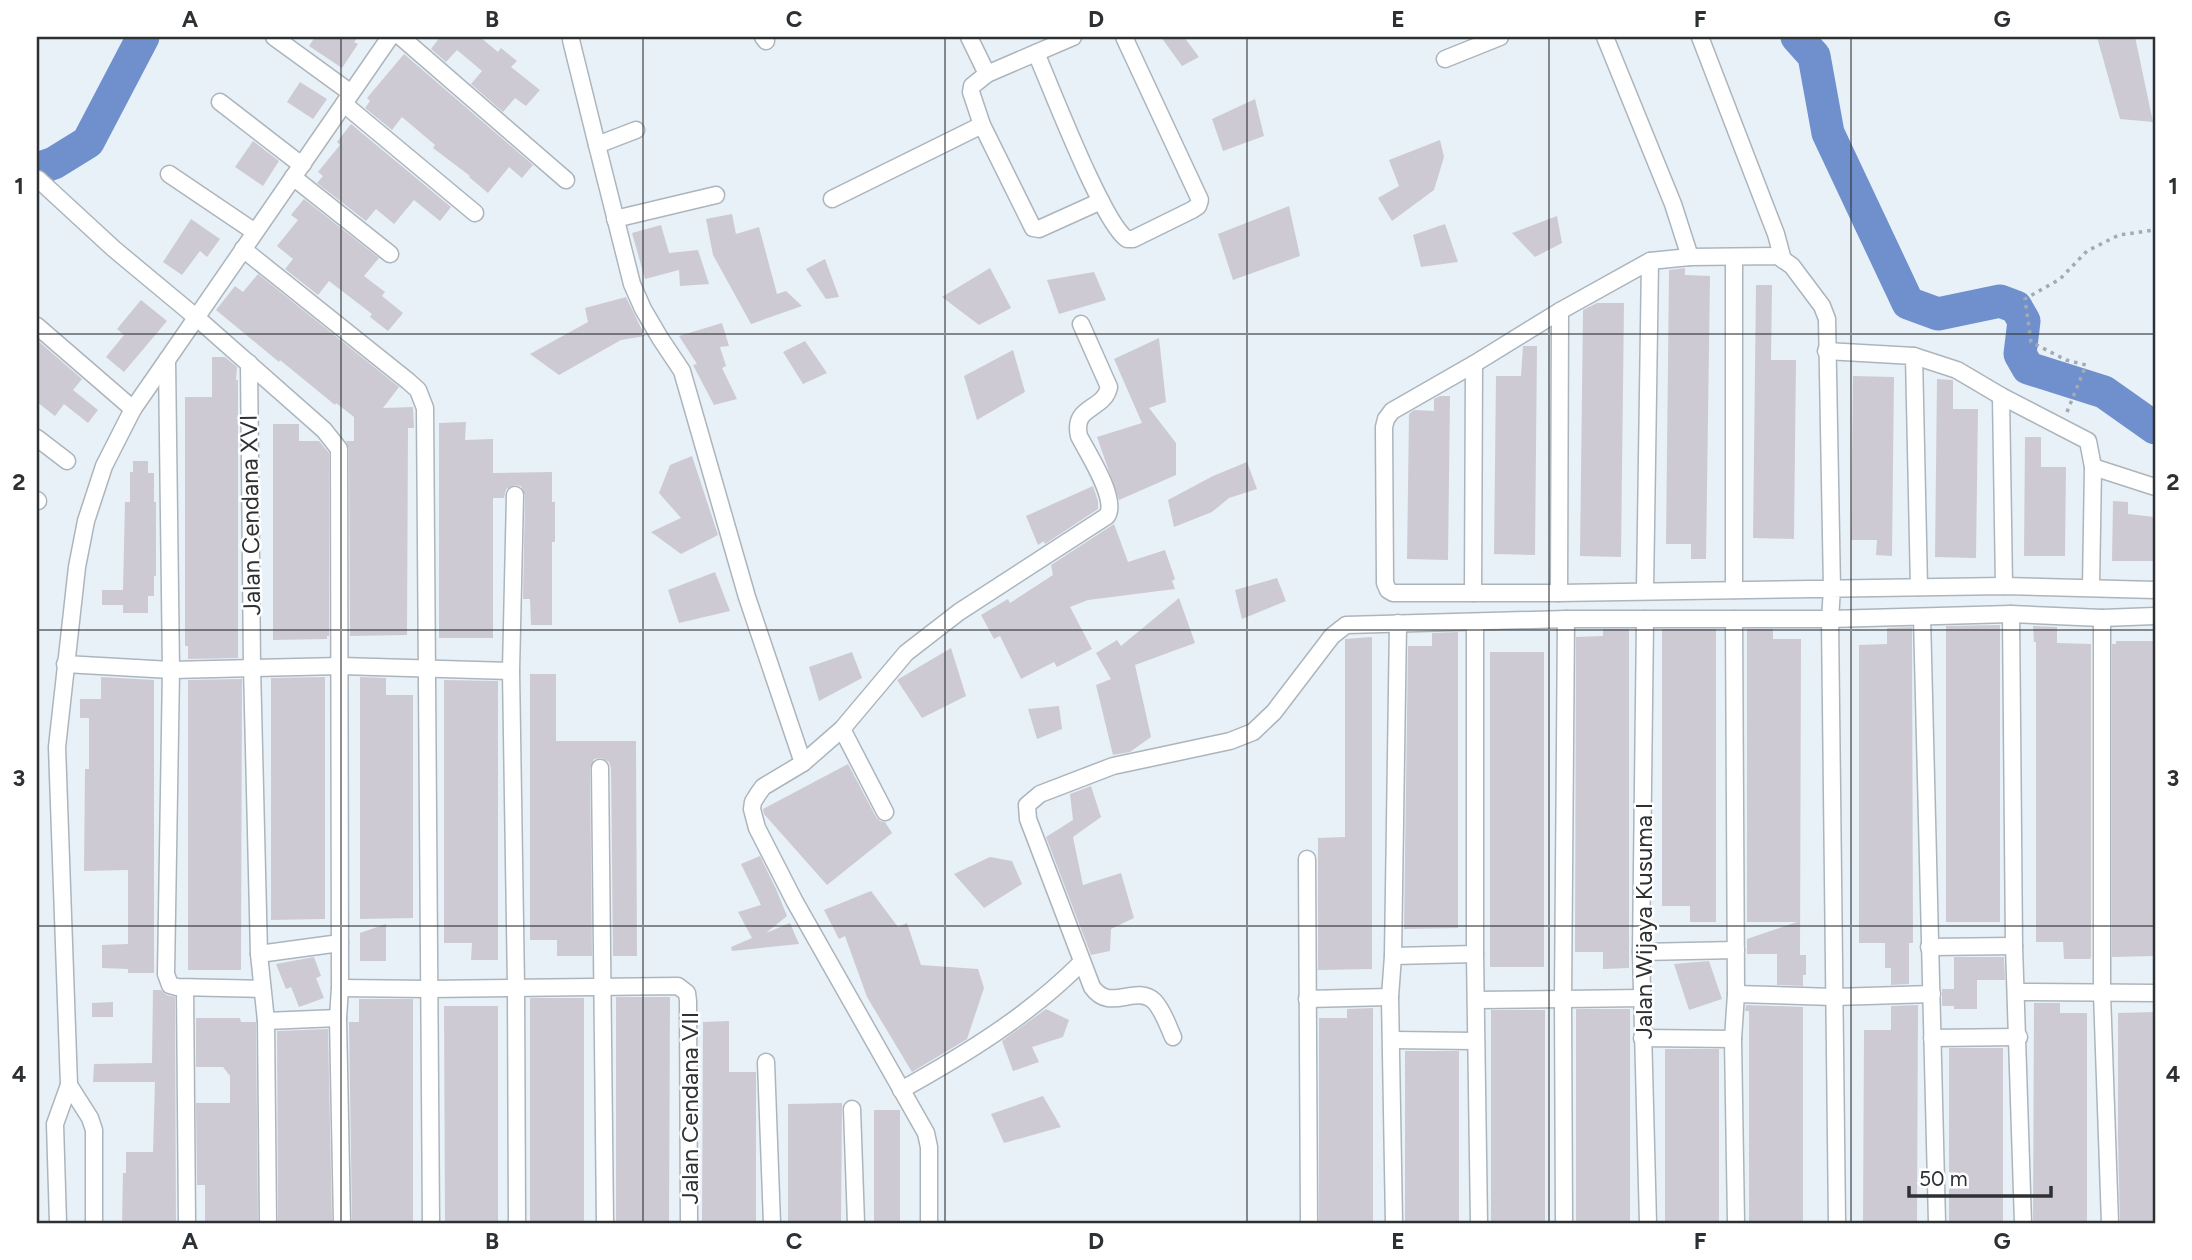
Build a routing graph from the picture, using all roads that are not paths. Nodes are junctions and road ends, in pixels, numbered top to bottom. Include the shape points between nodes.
1 (274, 37) edge
2 (390, 37) edge
3 (401, 37) edge
4 (969, 37) edge
5 (1124, 37) edge
6 (1500, 37) edge
7 (1605, 37) edge
8 (1700, 37) edge
9 (1068, 38) edge
10 (571, 40) dead end
11 (1036, 53) junction
12 (1445, 59) dead end
13 (987, 74) junction
14 (348, 98) junction
15 (220, 103) dead end
16 (982, 125) junction
17 (636, 130) dead end
18 (597, 145) junction
19 (303, 163) junction
20 (169, 174) dead end
21 (293, 177) junction
22 (38, 179) edge
23 (566, 180) dead end
24 (716, 195) dead end
25 (832, 199) dead end
26 (1101, 201) junction
27 (475, 213) dead end
28 (615, 219) junction
29 (255, 232) junction
30 (243, 249) junction
31 (390, 254) dead end
32 (1690, 257) junction
33 (1734, 258) junction
34 (1783, 260) junction
35 (1650, 261) junction
36 (1560, 311) junction
37 (197, 318) junction
38 (1082, 324) dead end
39 (37, 326) edge
40 (1826, 351) junction
41 (1914, 356) junction
42 (167, 360) junction
43 (249, 363) junction
44 (1474, 364) junction
45 (2001, 396) junction
46 (133, 409) junction
47 (37, 438) edge
48 (67, 461) dead end
49 (2092, 467) junction
50 (2155, 487) edge
51 (514, 495) dead end
52 (2004, 586) junction
53 (1919, 587) junction
54 (2091, 587) junction
55 (1832, 589) junction
56 (1645, 590) junction
57 (1734, 590) junction
58 (2155, 590) edge
59 (1473, 593) junction
60 (1559, 593) junction
61 (2011, 614) junction
62 (2155, 616) edge
63 (1922, 617) junction
64 (2102, 618) junction
65 (1566, 619) junction
66 (1645, 619) junction
67 (1734, 619) junction
68 (1830, 619) junction
69 (1475, 622) junction
70 (1398, 623) junction
71 (65, 664) junction
72 (341, 666) junction
73 (252, 667) junction
74 (426, 668) junction
75 (171, 670) junction
76 (511, 671) junction
77 (842, 729) junction
78 (803, 763) junction
79 (600, 768) dead end
80 (885, 812) dead end
81 (1307, 859) dead end
82 (340, 943) junction
83 (2014, 946) junction
84 (1929, 947) junction
85 (1736, 950) junction
86 (1641, 953) junction
87 (259, 954) junction
88 (1475, 954) junction
89 (1393, 956) junction
90 (1081, 963) junction
91 (602, 985) junction
92 (516, 987) junction
93 (185, 988) junction
94 (340, 988) junction
95 (262, 989) junction
96 (429, 989) junction
97 (2017, 992) junction
98 (2102, 993) junction
99 (2155, 993) edge
100 (1737, 994) junction
101 (1932, 994) junction
102 (1390, 997) junction
103 (1834, 997) junction
104 (1563, 998) junction
105 (1643, 998) junction
106 (1307, 999) junction
107 (1476, 1000) junction
108 (338, 1018) junction
109 (266, 1021) junction
110 (1173, 1037) dead end
111 (2018, 1037) junction
112 (1642, 1038) junction
113 (1932, 1038) junction
114 (1733, 1039) junction
115 (1392, 1040) junction
116 (1476, 1041) junction
117 (766, 1062) dead end
118 (69, 1086) junction
119 (901, 1090) junction
120 (852, 1109) dead end
121 (58, 1223) edge
122 (94, 1223) edge
123 (187, 1223) edge
124 (268, 1223) edge
125 (342, 1223) edge
126 (431, 1223) edge
127 (517, 1223) edge
128 (604, 1223) edge
129 (690, 1223) edge
130 (772, 1223) edge
131 (856, 1223) edge
132 (929, 1223) edge
133 (1309, 1223) edge
134 (1394, 1223) edge
135 (1479, 1223) edge
136 (1564, 1223) edge
137 (1648, 1223) edge
138 (1736, 1223) edge
139 (1837, 1223) edge
140 (1937, 1223) edge
141 (2023, 1223) edge
142 (2110, 1223) edge

1 - 14 street
2 - 14 street
3 - 23 street
4 - 13 street
5 - 26 street via 1200,200 1192,210 1130,240 1122,236
6 - 12 street
7 - 32 street
8 - 34 street
9 - 11 street
10 - 18 street
11 - 13 street
11 - 26 street
13 - 16 street via 971,92
14 - 19 street
14 - 27 street
15 - 19 street
16 - 25 street
16 - 26 street via 1033,228
17 - 18 street
18 - 28 street
19 - 21 street
20 - 29 street
21 - 29 street
21 - 31 street
22 - 37 street
24 - 28 street
28 - 78 street via 643,309 682,371 747,597
29 - 30 street
30 - 37 street
30 - 74 street via 418,390 425,408
32 - 33 street
32 - 35 street
33 - 34 street via 1778,256
33 - 57 street
34 - 40 street via 1822,306 1827,319
35 - 36 street
35 - 56 street
36 - 44 street
36 - 60 street
37 - 42 street
37 - 43 street
38 - 77 street via 1109,387 1077,426 1108,494 1110,511 1100,522 958,612 906,653
39 - 46 street
40 - 41 street
40 - 55 street
41 - 45 street via 1957,370
41 - 53 street
42 - 46 street
42 - 75 street
43 - 72 street via 339,449
43 - 73 street, Jalan Cendana XVI
44 - 59 street
44 - 59 street via 1392,411 1384,427 1385,583 1390,592 1398,594
45 - 49 street via 2088,441
45 - 52 street
46 - 71 street via 104,466 86,521
47 - 48 street
49 - 50 street
49 - 54 street
51 - 76 street
52 - 53 street
52 - 54 street
53 - 55 street
54 - 58 street
55 - 57 street
55 - 68 street
56 - 57 street
56 - 60 street
59 - 60 street
61 - 63 street
61 - 64 street
61 - 83 street
62 - 64 street
63 - 68 street
63 - 84 street
64 - 98 street
65 - 66 street
65 - 69 street
65 - 104 street
66 - 67 street
66 - 86 street, Jalan Wijaya Kusuma I
67 - 68 street
67 - 85 street
68 - 103 street
69 - 70 street
69 - 88 street
70 - 89 street
70 - 90 street via 1339,629 1253,732 1114,766 1032,799 1027,805 1028,819
71 - 75 street
71 - 118 street via 57,747
72 - 73 street
72 - 74 street
72 - 82 street
73 - 75 street
73 - 87 street, Jalan Cendana XVI
74 - 76 street
74 - 96 street
75 - 93 street via 166,974 171,986
76 - 92 street
77 - 78 street
77 - 80 street
78 - 119 street via 763,788 752,802 757,828
79 - 91 street
81 - 106 street
82 - 87 street
82 - 94 street
83 - 84 street
83 - 97 street
84 - 101 street
85 - 86 street
85 - 100 street
86 - 105 street, Jalan Wijaya Kusuma I
87 - 95 street, Jalan Cendana XVI
88 - 89 street
88 - 107 street
89 - 102 street
90 - 110 street via 1101,998 1140,996 1154,1001
90 - 119 street via 1017,1020
91 - 92 street
91 - 128 street
91 - 129 street, Jalan Cendana VII via 678,986 687,993
92 - 96 street
92 - 127 street
93 - 95 street
93 - 123 street
94 - 96 street
94 - 108 street
95 - 109 street, Jalan Cendana XVI
96 - 126 street
97 - 98 street
97 - 111 street
98 - 99 street
98 - 142 street
100 - 103 street
100 - 114 street
101 - 103 street
101 - 113 street
102 - 106 street
102 - 115 street
103 - 139 street
104 - 105 street
104 - 107 street
104 - 136 street
105 - 112 street, Jalan Wijaya Kusuma I
106 - 133 street
107 - 116 street
108 - 109 street
108 - 125 street
109 - 124 street, Jalan Cendana XVI
111 - 113 street
111 - 141 street
112 - 114 street
112 - 137 street, Jalan Wijaya Kusuma I
113 - 140 street
114 - 138 street
115 - 116 street
115 - 134 street
116 - 135 street
117 - 130 street
118 - 121 street via 55,1124
118 - 122 street via 94,1130
119 - 132 street via 929,1147
120 - 131 street

